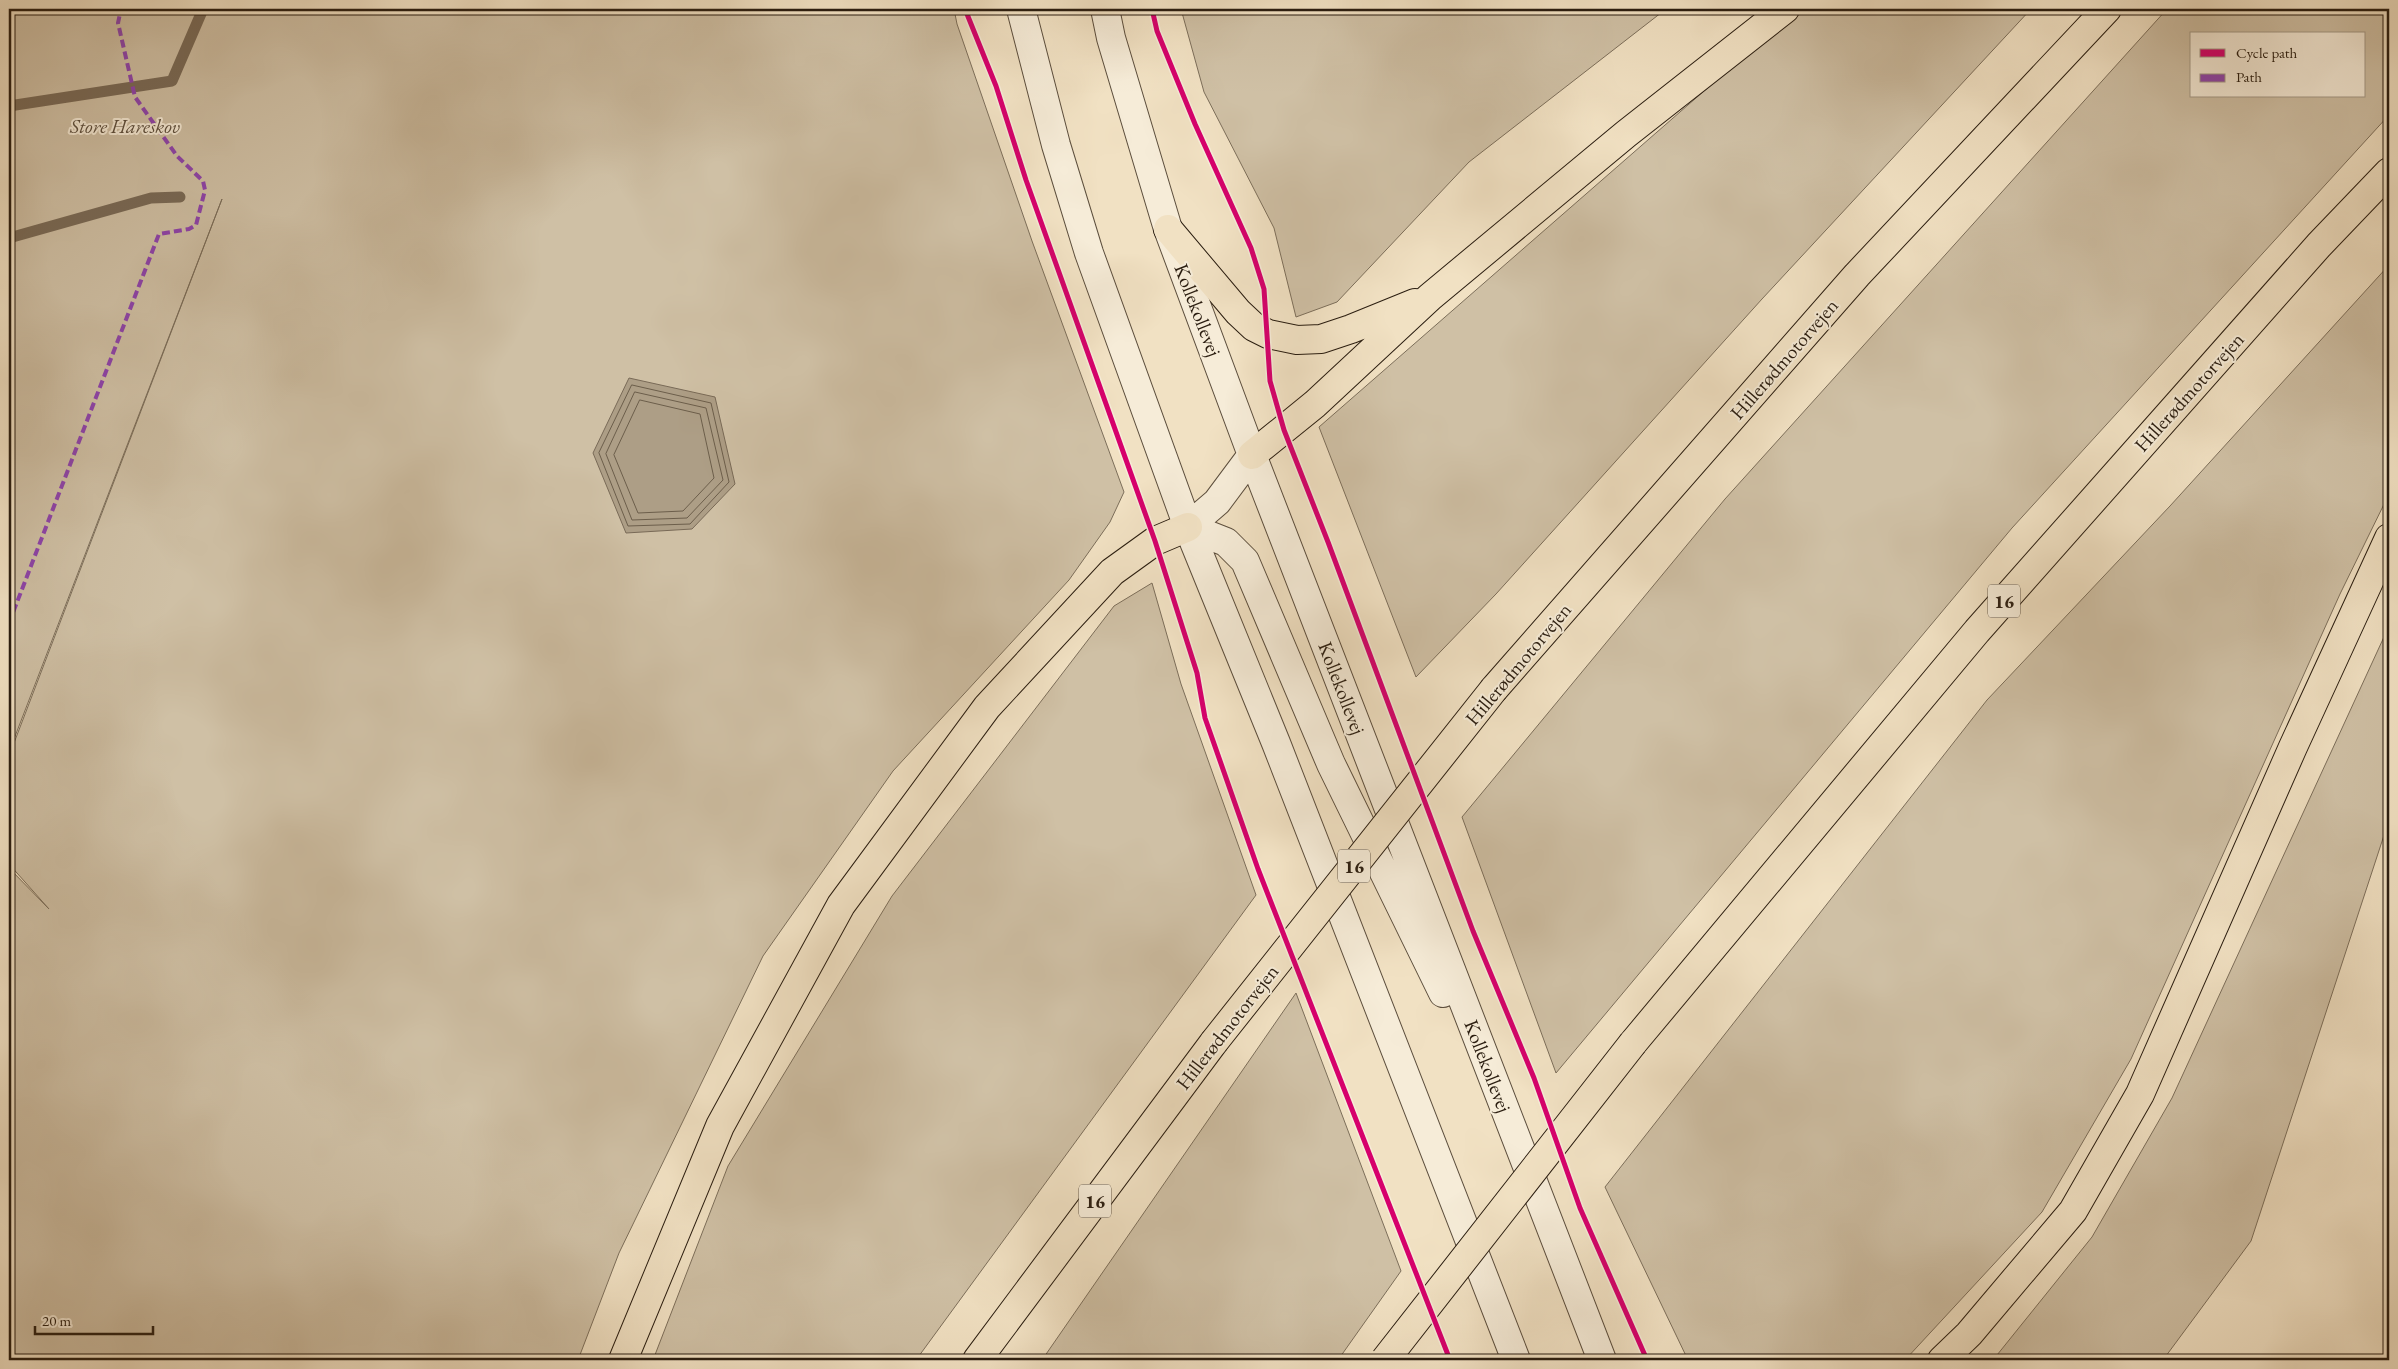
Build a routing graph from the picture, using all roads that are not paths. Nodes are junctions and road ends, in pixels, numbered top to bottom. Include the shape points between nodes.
1 (1021, 9) edge
2 (1105, 9) edge
3 (1785, 9) edge
4 (2107, 9) edge
5 (2389, 172) edge
6 (1168, 229) junction
7 (1430, 297) junction
8 (1252, 455) junction
9 (1188, 527) junction
10 (2389, 538) edge
11 (1516, 1142) junction
12 (623, 1360) edge
13 (977, 1360) edge
14 (1386, 1360) edge
15 (1516, 1360) edge
16 (1602, 1360) edge
17 (1942, 1360) edge

1 - 9 street via 1056,145 1089,253
2 - 6 street, Kollekollevej
3 - 7 highway via 1626,134
4 - 13 highway, Hillerødmotorvejen / 16, bridge via 1857,276 1494,689 1214,1042
5 - 14 highway, Hillerødmotorvejen / 16, bridge via 2312,253 1977,631 1633,1043
6 - 7 highway via 1238,312 1254,327 1268,334 1297,340 1321,339
6 - 8 street, Kollekollevej
7 - 8 highway via 1315,404
8 - 9 street via 1217,502
8 - 11 street, Kollekollevej
9 - 11 street via 1226,542 1245,561 1331,764
9 - 12 highway via 1155,541 1112,572 993,700 841,904 720,1126
9 - 15 street via 1276,743
10 - 17 highway via 2292,747 2140,1094 2073,1211 1969,1334
11 - 16 street, Kollekollevej

